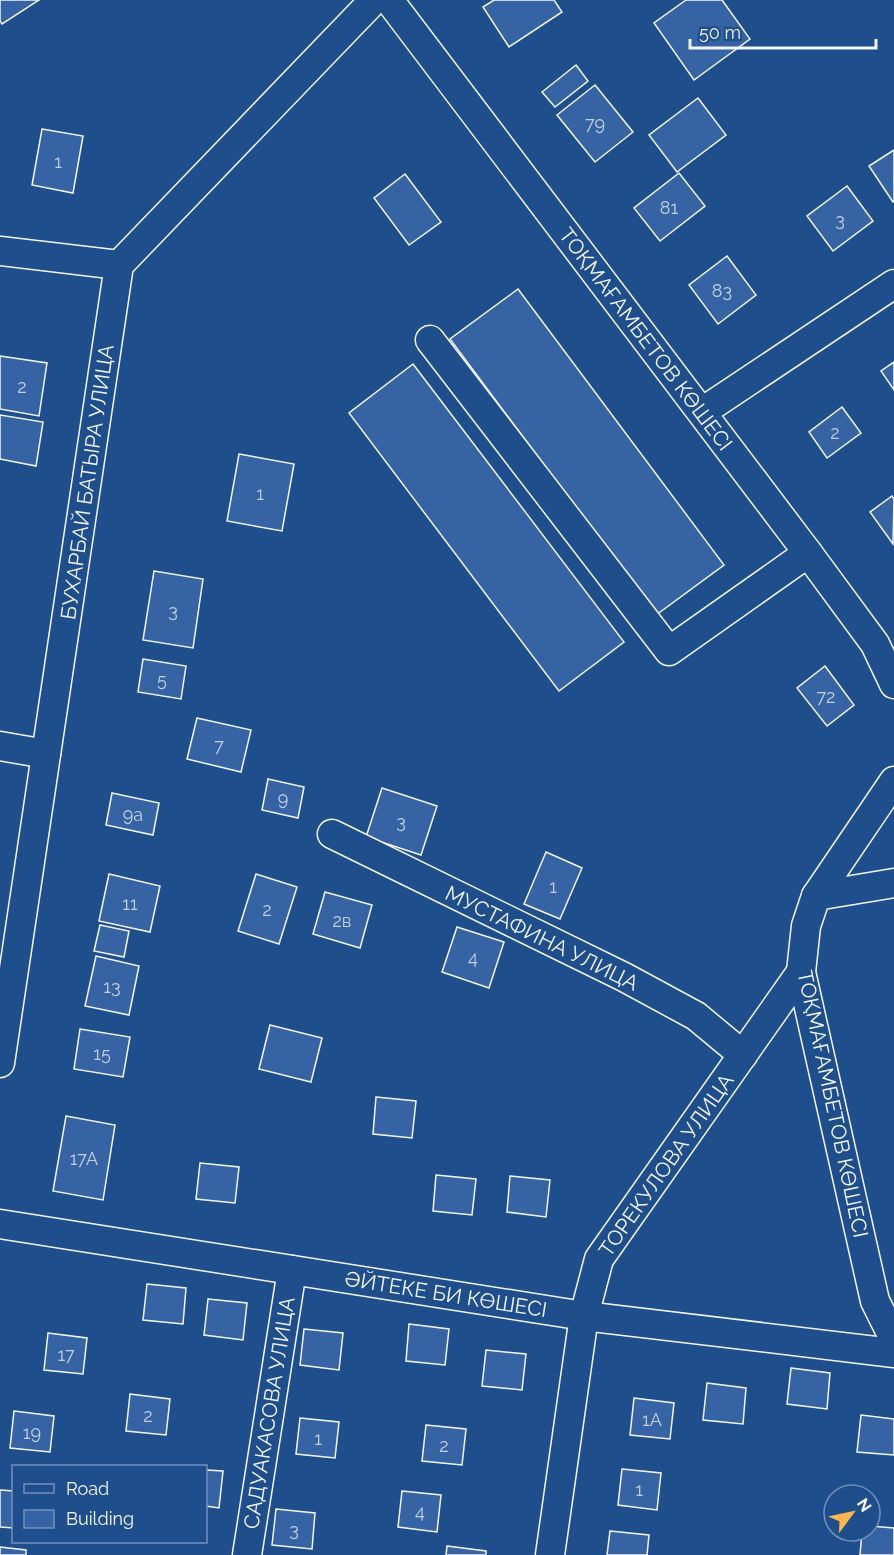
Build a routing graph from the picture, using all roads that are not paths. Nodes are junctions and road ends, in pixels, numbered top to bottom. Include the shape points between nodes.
1 (374, 0) edge
2 (389, 0) edge
3 (0, 251) edge
4 (119, 264) junction
5 (894, 284) edge
6 (430, 340) dead end
7 (702, 412) junction
8 (808, 553) junction
9 (894, 684) edge
10 (0, 746) edge
11 (46, 754) junction
12 (894, 781) edge
13 (332, 834) dead end
14 (894, 883) edge
15 (816, 896) junction
16 (801, 972) junction
17 (742, 1055) junction
18 (0, 1063) edge
19 (0, 1224) edge
20 (292, 1270) junction
21 (585, 1316) junction
22 (894, 1339) edge
23 (894, 1353) edge
24 (247, 1555) edge
25 (550, 1555) edge

1 - 4 street
2 - 7 street, ТОҚМАҒАМБЕТОВ КӨШЕСІ
3 - 4 street
4 - 11 street, БУХАРБАЙ БАТЫРА УЛИЦА
5 - 7 street
6 - 8 street via 669,651
7 - 8 street, ТОҚМАҒАМБЕТОВ КӨШЕСІ
8 - 9 street, ТОҚМАҒАМБЕТОВ КӨШЕСІ via 875,644
10 - 11 street
11 - 18 street, БУХАРБАЙ БАТЫРА УЛИЦА
12 - 15 street, ТОҚМАҒАМБЕТОВ КӨШЕСІ
13 - 17 street, МУСТАФИНА УЛИЦА via 624,977 696,1016
14 - 15 street
15 - 16 street, ТОҚМАҒАМБЕТОВ КӨШЕСІ via 806,926
16 - 17 street, ТОРЕКУЛОВА УЛИЦА
16 - 22 street, ТОҚМАҒАМБЕТОВ КӨШЕСІ via 875,1301
17 - 21 street, ТОРЕКУЛОВА УЛИЦА via 599,1259
19 - 20 street, ӘЙТЕКЕ БИ КӨШЕСІ
20 - 21 street, ӘЙТЕКЕ БИ КӨШЕСІ
20 - 24 street, САДУАКАСОВА УЛИЦА
21 - 23 street, ӘЙТЕКЕ БИ КӨШЕСІ
21 - 25 street, ТОРЕКУЛОВА УЛИЦА

